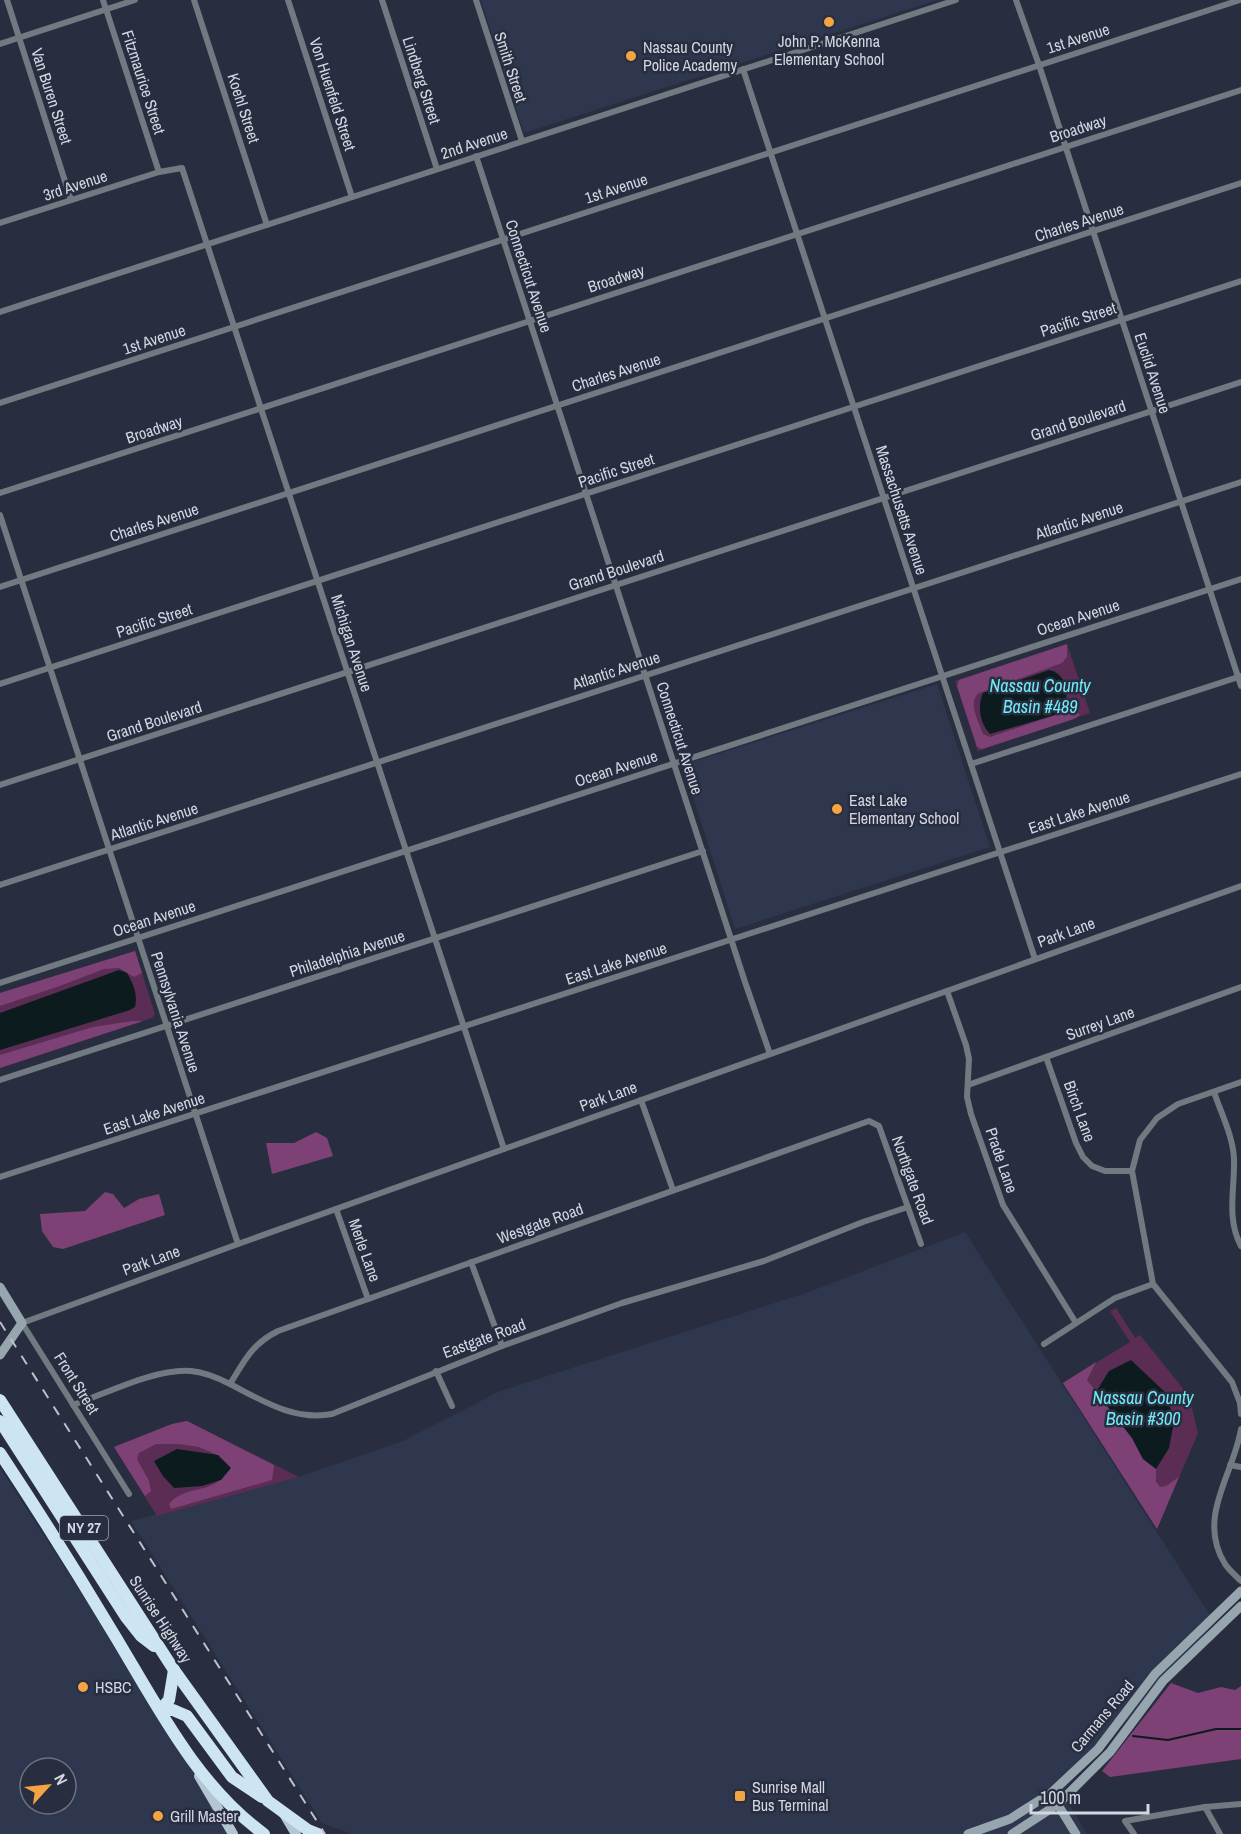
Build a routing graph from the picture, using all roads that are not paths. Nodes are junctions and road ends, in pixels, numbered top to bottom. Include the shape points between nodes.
1 (7, 0) edge
2 (103, 0) edge
3 (135, 0) edge
4 (194, 0) edge
5 (288, 0) edge
6 (382, 0) edge
7 (476, 0) edge
8 (956, 0) edge
9 (1016, 0) edge
10 (1240, 0) edge
11 (106, 9) junction
12 (19, 38) junction
13 (0, 44) edge
14 (1039, 65) junction
15 (743, 69) junction
16 (1241, 90) edge
17 (522, 141) junction
18 (1066, 147) junction
19 (771, 152) junction
20 (476, 156) junction
21 (437, 169) junction
22 (159, 172) junction
23 (1241, 183) edge
24 (352, 197) junction
25 (71, 200) junction
26 (0, 223) edge
27 (267, 225) junction
28 (1093, 231) junction
29 (797, 234) junction
30 (503, 239) junction
31 (208, 244) junction
32 (1241, 281) edge
33 (0, 312) edge
34 (825, 318) junction
35 (1122, 320) junction
36 (530, 321) junction
37 (235, 327) junction
38 (1241, 382) edge
39 (0, 403) edge
40 (557, 405) junction
41 (854, 406) junction
42 (262, 408) junction
43 (1151, 411) junction
44 (1241, 482) edge
45 (290, 492) junction
46 (0, 493) edge
47 (586, 494) junction
48 (884, 498) junction
49 (1181, 501) junction
50 (0, 515) edge
51 (1241, 579) edge
52 (21, 580) junction
53 (318, 581) junction
54 (616, 585) junction
55 (0, 587) edge
56 (913, 588) junction
57 (1210, 589) junction
58 (50, 668) junction
59 (348, 672) junction
60 (645, 675) junction
61 (942, 676) junction
62 (1240, 677) edge
63 (0, 684) edge
64 (1241, 686) edge
65 (80, 759) junction
66 (377, 762) junction
67 (674, 763) junction
68 (971, 764) junction
69 (1241, 774) edge
70 (0, 785) edge
71 (109, 849) junction
72 (406, 850) junction
73 (703, 851) junction
74 (1000, 852) junction
75 (0, 885) edge
76 (1241, 886) edge
77 (138, 938) junction
78 (434, 939) junction
79 (731, 940) junction
80 (1035, 959) junction
81 (0, 983) edge
82 (1241, 987) edge
83 (947, 991) junction
84 (166, 1026) junction
85 (463, 1027) junction
86 (770, 1054) junction
87 (1046, 1057) junction
88 (0, 1080) edge
89 (1241, 1082) edge
90 (968, 1085) junction
91 (1214, 1092) junction
92 (642, 1100) junction
93 (195, 1114) junction
94 (879, 1126) joint
95 (504, 1149) junction
96 (1132, 1171) junction
97 (0, 1177) edge
98 (1233, 1180) junction
99 (1241, 1181) edge
100 (673, 1190) junction
101 (908, 1207) junction
102 (336, 1209) junction
103 (238, 1244) junction
104 (921, 1244) dead end
105 (1241, 1246) edge
106 (471, 1262) junction
107 (1153, 1284) junction
108 (0, 1287) edge
109 (368, 1299) junction
110 (22, 1323) junction
111 (1076, 1323) junction
112 (1044, 1344) dead end
113 (502, 1346) junction
114 (0, 1355) edge
115 (436, 1371) junction
116 (230, 1384) junction
117 (0, 1401) edge
118 (73, 1405) junction
119 (452, 1406) dead end
120 (1241, 1414) edge
121 (0, 1421) edge
122 (1241, 1429) edge
123 (0, 1453) edge
124 (1230, 1465) junction
125 (1241, 1467) edge
126 (129, 1494) dead end
127 (38, 1510) junction
128 (73, 1535) junction
129 (90, 1539) junction
130 (1241, 1581) edge
131 (1241, 1591) edge
132 (1241, 1606) edge
133 (166, 1657) junction
134 (174, 1670) junction
135 (160, 1710) junction
136 (184, 1750) junction
137 (1051, 1793) junction
138 (268, 1801) junction
139 (1058, 1804) junction
140 (1241, 1804) edge
141 (1205, 1807) junction
142 (281, 1810) junction
143 (974, 1833) edge
144 (233, 1834) edge
145 (264, 1834) edge
146 (296, 1834) edge
147 (318, 1834) edge
148 (1012, 1834) edge
149 (1076, 1834) edge
150 (1134, 1834) edge
151 (1220, 1834) edge

1 - 12 street, Van Buren Street
2 - 11 street, Fitzmaurice Street
3 - 11 street
4 - 27 street, Koehl Street
5 - 24 street, Von Huenfeld Street
6 - 21 street, Lindberg Street
7 - 17 street, Smith Street
8 - 15 street, 2nd Avenue
9 - 14 street, Euclid Avenue
10 - 14 street, 1st Avenue
11 - 12 street
11 - 22 street, Fitzmaurice Street
12 - 13 street
12 - 25 street, Van Buren Street
14 - 18 street, Euclid Avenue
14 - 19 street, 1st Avenue
15 - 17 street, 2nd Avenue
15 - 19 street, Massachusetts Avenue
16 - 18 street, Broadway
17 - 20 street, 2nd Avenue
18 - 28 street, Euclid Avenue
18 - 29 street, Broadway
19 - 29 street, Massachusetts Avenue
19 - 30 street, 1st Avenue
20 - 21 street, 2nd Avenue
20 - 30 street, Connecticut Avenue
21 - 24 street, 2nd Avenue
22 - 25 street, 3rd Avenue
22 - 31 street, Michigan Avenue via 183,168
23 - 28 street, Charles Avenue
24 - 27 street, 2nd Avenue
25 - 26 street, 3rd Avenue
27 - 31 street, 2nd Avenue
28 - 34 street, Charles Avenue
28 - 35 street, Euclid Avenue
29 - 34 street, Massachusetts Avenue
29 - 36 street, Broadway
30 - 36 street, Connecticut Avenue
30 - 37 street, 1st Avenue
31 - 33 street, 2nd Avenue
31 - 37 street, Michigan Avenue
32 - 35 street, Pacific Street
34 - 40 street, Charles Avenue
34 - 41 street, Massachusetts Avenue
35 - 41 street, Pacific Street
35 - 43 street, Euclid Avenue
36 - 40 street, Connecticut Avenue
36 - 42 street, Broadway
37 - 39 street, 1st Avenue
37 - 42 street, Michigan Avenue
38 - 43 street, Grand Boulevard
40 - 45 street, Charles Avenue
40 - 47 street, Connecticut Avenue
41 - 47 street, Pacific Street
41 - 48 street, Massachusetts Avenue
42 - 45 street, Michigan Avenue
42 - 46 street, Broadway
43 - 48 street, Grand Boulevard
43 - 49 street, Euclid Avenue
44 - 49 street, Atlantic Avenue
45 - 52 street, Charles Avenue
45 - 53 street, Michigan Avenue
47 - 53 street, Pacific Street
47 - 54 street, Connecticut Avenue
48 - 54 street, Grand Boulevard
48 - 56 street, Massachusetts Avenue
49 - 56 street, Atlantic Avenue
49 - 57 street, Euclid Avenue
50 - 52 street, Pennsylvania Avenue
51 - 57 street, Ocean Avenue
52 - 55 street, Charles Avenue
52 - 58 street, Pennsylvania Avenue
53 - 58 street, Pacific Street
53 - 59 street, Michigan Avenue
54 - 59 street, Grand Boulevard
54 - 60 street, Connecticut Avenue
56 - 60 street, Atlantic Avenue
56 - 61 street, Massachusetts Avenue
57 - 61 street, Ocean Avenue
57 - 62 street, Euclid Avenue
58 - 63 street, Pacific Street
58 - 65 street, Pennsylvania Avenue
59 - 65 street, Grand Boulevard
59 - 66 street, Michigan Avenue
60 - 66 street, Atlantic Avenue
60 - 67 street, Connecticut Avenue
61 - 67 street, Ocean Avenue
61 - 68 street, Massachusetts Avenue
62 - 64 street, Euclid Avenue
62 - 68 street
65 - 70 street, Grand Boulevard
65 - 71 street, Pennsylvania Avenue
66 - 71 street, Atlantic Avenue
66 - 72 street, Michigan Avenue
67 - 72 street, Ocean Avenue
67 - 73 street, Connecticut Avenue
68 - 74 street, Massachusetts Avenue
69 - 74 street, East Lake Avenue
71 - 75 street, Atlantic Avenue
71 - 77 street, Pennsylvania Avenue
72 - 77 street, Ocean Avenue
72 - 78 street, Michigan Avenue
73 - 78 street, Philadelphia Avenue
73 - 79 street, Connecticut Avenue
74 - 79 street, East Lake Avenue
74 - 80 street, Massachusetts Avenue
76 - 80 street, Park Lane
77 - 81 street, Ocean Avenue
77 - 84 street, Pennsylvania Avenue
78 - 84 street, Philadelphia Avenue
78 - 85 street, Michigan Avenue
79 - 85 street, East Lake Avenue
79 - 86 street, Connecticut Avenue
80 - 83 street, Park Lane
82 - 87 street, Surrey Lane
83 - 86 street, Park Lane
83 - 90 street, Prade Lane via 966,1045
84 - 88 street, Philadelphia Avenue
84 - 93 street, Pennsylvania Avenue
85 - 93 street, East Lake Avenue
85 - 95 street, Michigan Avenue
86 - 92 street, Park Lane
87 - 90 street, Surrey Lane
87 - 96 street, Birch Lane via 1083,1157 1105,1171
89 - 91 street
90 - 111 street, Prade Lane via 971,1114 1003,1205
91 - 96 street via 1178,1104 1156,1118 1140,1140
91 - 98 street via 1233,1144
92 - 95 street, Park Lane
92 - 100 street
93 - 97 street, East Lake Avenue
93 - 103 street, Pennsylvania Avenue
94 - 100 street, Westgate Road via 869,1121
94 - 101 street, Northgate Road
95 - 102 street, Park Lane
96 - 107 street
98 - 99 street
98 - 105 street via 1234,1228
100 - 106 street, Westgate Road
101 - 104 street, Northgate Road
101 - 113 street, Eastgate Road via 764,1261 622,1303
102 - 103 street, Park Lane
102 - 109 street, Merle Lane
103 - 110 street, Park Lane
106 - 109 street, Westgate Road
106 - 113 street
107 - 111 street via 1115,1298
107 - 120 street via 1229,1376 1237,1391
108 - 110 street, Front Street
109 - 116 street, Westgate Road via 264,1338 249,1353
110 - 114 street
110 - 118 street, Front Street
111 - 112 street
113 - 115 street, Eastgate Road
115 - 116 street, Eastgate Road via 321,1416 285,1411
115 - 119 street
116 - 118 street, Eastgate Road via 204,1373 177,1370
117 - 129 highway, Sunrise Highway / NY 27
118 - 126 street, Front Street
121 - 128 highway
122 - 124 street
123 - 127 highway, NY 27
124 - 125 street
124 - 130 street via 1217,1500 1214,1530 1226,1564
127 - 128 highway via 60,1532
127 - 135 highway, NY 27
128 - 129 highway
128 - 133 highway via 126,1617
129 - 133 highway, Sunrise Highway / NY 27
131 - 137 street, Carmans Road via 1155,1674 1098,1749
132 - 139 street, Carmans Road via 1162,1681 1110,1752
133 - 134 highway, Sunrise Highway / NY 27
134 - 135 highway via 169,1700
134 - 138 highway, Sunrise Highway / NY 27
135 - 136 highway, NY 27
135 - 138 highway via 187,1716 232,1777
136 - 144 main road
136 - 145 highway, NY 27 via 221,1797
137 - 139 street
137 - 143 street, Carmans Road via 1010,1819
138 - 142 highway, Sunrise Highway / NY 27
139 - 148 street, Carmans Road
139 - 149 street
140 - 141 street
141 - 150 street via 1125,1821
141 - 151 street
142 - 146 main road
142 - 147 highway, Sunrise Highway / NY 27

